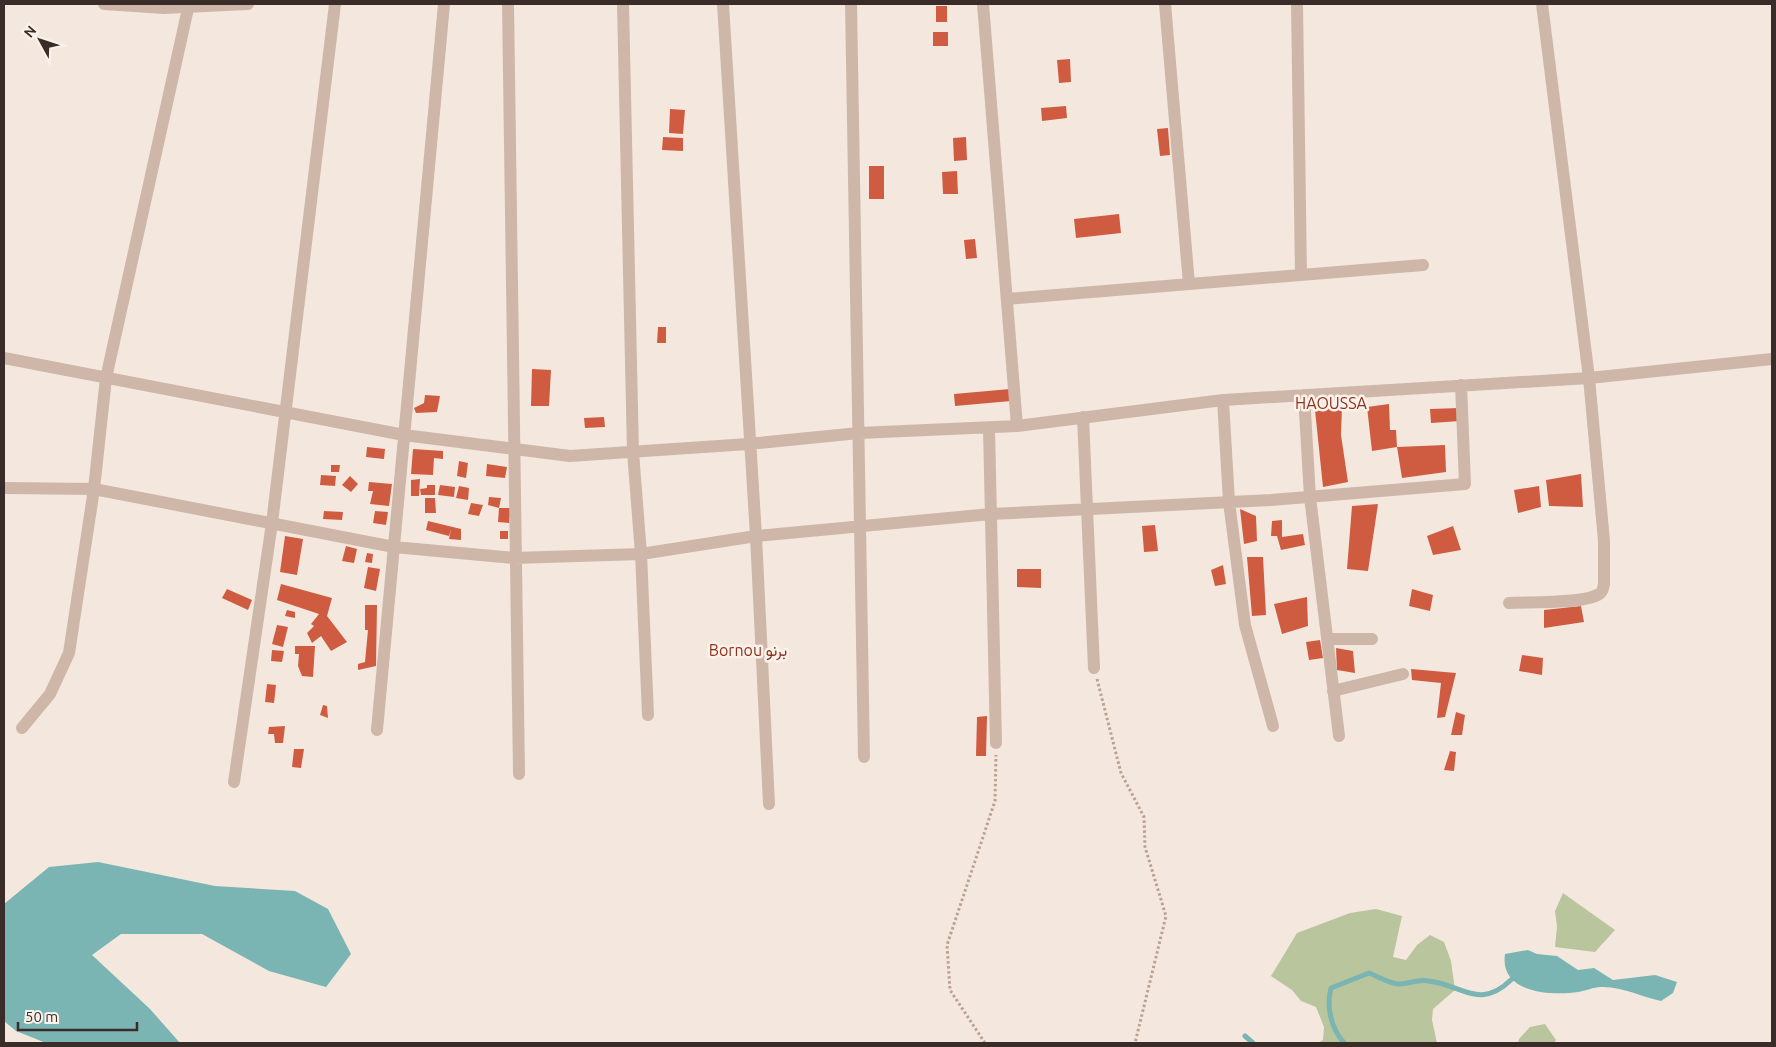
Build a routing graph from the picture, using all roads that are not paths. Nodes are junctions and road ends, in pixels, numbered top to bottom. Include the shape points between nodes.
1 (104, 4) edge
2 (248, 4) edge
3 (335, 4) edge
4 (444, 4) edge
5 (508, 4) edge
6 (623, 4) edge
7 (722, 4) edge
8 (851, 4) edge
9 (983, 4) edge
10 (1165, 4) edge
11 (1297, 4) edge
12 (1542, 4) edge
13 (189, 6) edge
14 (1423, 265) dead end
15 (1301, 275) junction
16 (1188, 284) junction
17 (1007, 299) junction
18 (4, 358) edge
19 (1772, 359) edge
20 (106, 378) junction
21 (1589, 378) junction
22 (1461, 385) junction
23 (1304, 395) junction
24 (1223, 400) junction
25 (286, 414) junction
26 (1083, 417) junction
27 (1017, 426) junction
28 (989, 428) junction
29 (859, 433) junction
30 (404, 435) junction
31 (748, 444) junction
32 (514, 449) junction
33 (633, 452) junction
34 (4, 488) edge
35 (94, 489) junction
36 (1310, 497) junction
37 (1229, 502) junction
38 (1086, 509) junction
39 (991, 514) junction
40 (272, 523) junction
41 (860, 526) junction
42 (756, 536) junction
43 (394, 547) junction
44 (641, 554) junction
45 (514, 558) junction
46 (1509, 603) dead end
47 (1326, 639) junction
48 (1372, 639) dead end
49 (1094, 668) road end
50 (1403, 674) dead end
51 (1333, 691) junction
52 (648, 715) dead end
53 (1273, 726) dead end
54 (22, 728) dead end
55 (377, 730) dead end
56 (1339, 736) dead end
57 (996, 743) road end
58 (864, 757) dead end
59 (519, 774) dead end
60 (234, 782) dead end
61 (769, 804) dead end

1 - 13 street
2 - 13 street
3 - 25 street
4 - 30 street
5 - 32 street
6 - 33 street
7 - 31 street
8 - 29 street
9 - 17 street
10 - 16 street
11 - 15 street
12 - 21 street
13 - 20 street
14 - 15 street
15 - 16 street
16 - 17 street
17 - 27 street
18 - 20 street
19 - 21 street
20 - 25 street
20 - 35 street
21 - 22 street
21 - 46 street via 1604,541 1603,591 1583,599
22 - 23 street
22 - 36 street via 1465,484
23 - 24 street
23 - 36 street
24 - 26 street
24 - 37 street
25 - 30 street
25 - 40 street
26 - 27 street
26 - 38 street
27 - 28 street
28 - 29 street
28 - 39 street
29 - 31 street
29 - 41 street
30 - 32 street
30 - 43 street
31 - 33 street
31 - 42 street
32 - 33 street via 570,456
32 - 45 street
33 - 44 street
34 - 35 street
35 - 40 street
35 - 54 street via 69,653 50,694
36 - 37 street
36 - 47 street
37 - 38 street
37 - 53 street via 1244,625
38 - 39 street
38 - 49 street
39 - 41 street
39 - 57 street
40 - 43 street
40 - 60 street
41 - 42 street
41 - 58 street
42 - 44 street
42 - 61 street
43 - 45 street
43 - 55 street
44 - 45 street
44 - 52 street
45 - 59 street
47 - 48 street
47 - 51 street
50 - 51 street
51 - 56 street

